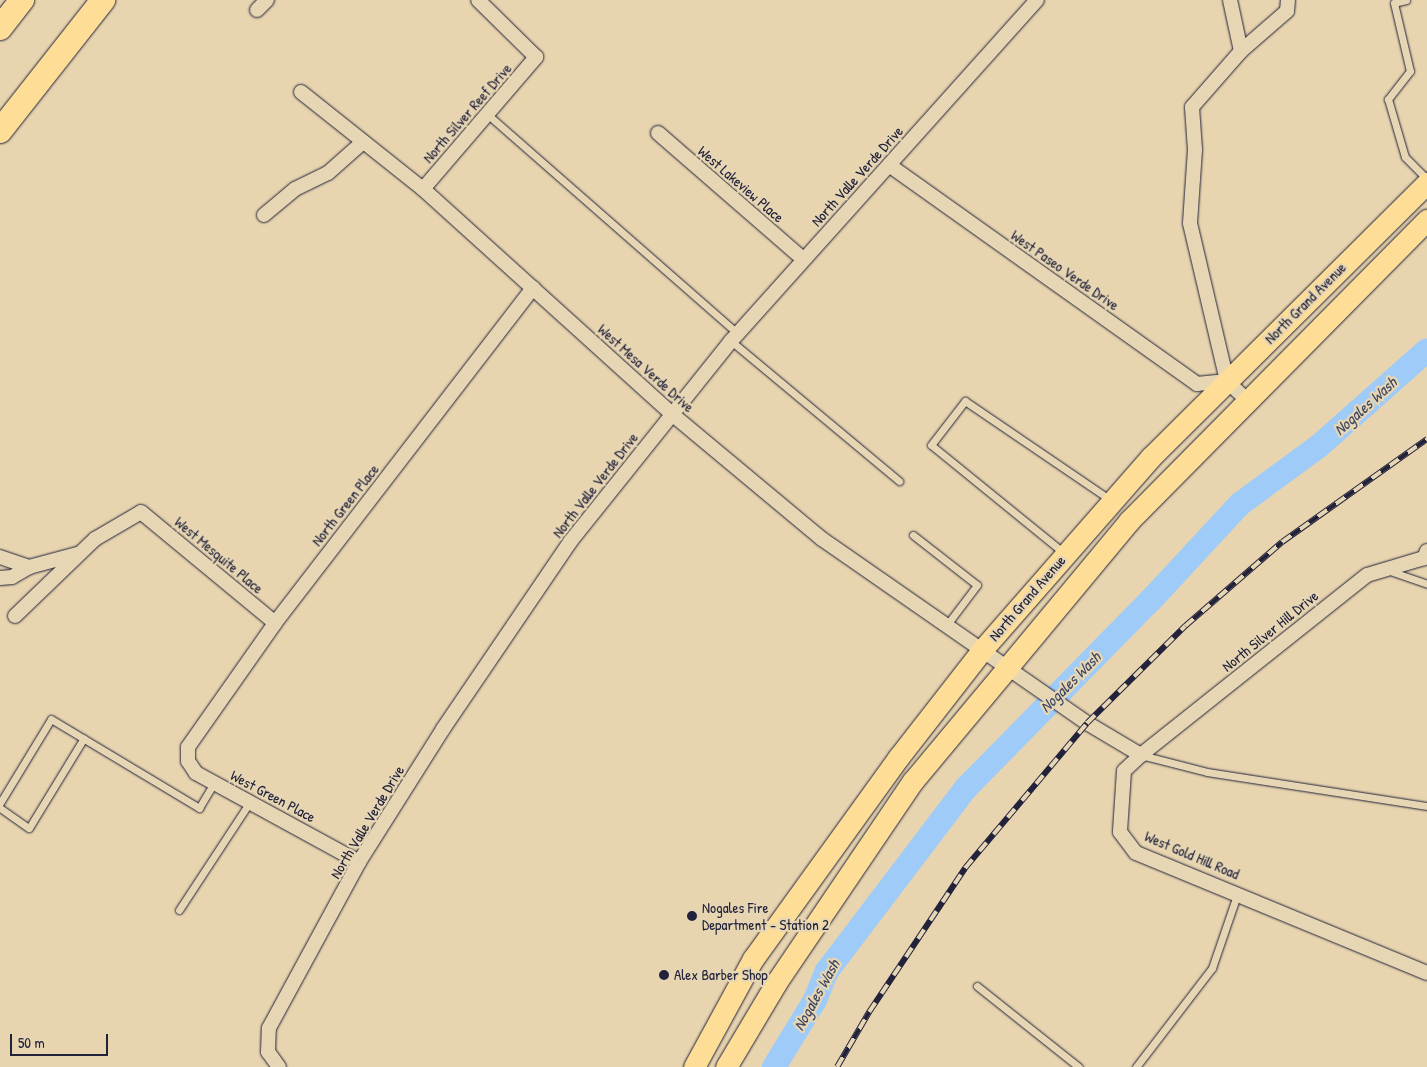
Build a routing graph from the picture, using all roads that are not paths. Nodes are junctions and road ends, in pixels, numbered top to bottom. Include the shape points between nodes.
1 (22, 0) edge
2 (103, 0) edge
3 (267, 0) edge
4 (478, 0) edge
5 (1037, 0) edge
6 (1230, 0) edge
7 (1288, 0) edge
8 (1406, 0) edge
9 (257, 10) dead end
10 (0, 28) edge
11 (1241, 51) junction
12 (301, 92) dead end
13 (487, 114) junction
14 (0, 131) edge
15 (658, 133) dead end
16 (363, 142) junction
17 (889, 165) junction
18 (1427, 181) edge
19 (422, 190) junction
20 (264, 215) dead end
21 (1427, 220) edge
22 (803, 259) junction
23 (533, 288) junction
24 (734, 337) junction
25 (1227, 381) junction
26 (1246, 399) junction
27 (672, 414) junction
28 (899, 482) dead end
29 (1112, 501) junction
30 (913, 535) dead end
31 (1427, 551) edge
32 (80, 553) junction
33 (1065, 553) junction
34 (0, 558) edge
35 (29, 567) junction
36 (1386, 570) junction
37 (0, 578) edge
38 (1427, 584) edge
39 (14, 616) dead end
40 (275, 623) junction
41 (946, 626) junction
42 (982, 650) junction
43 (1007, 668) junction
44 (84, 738) junction
45 (188, 747) joint
46 (1141, 755) junction
47 (214, 783) junction
48 (250, 802) junction
49 (0, 803) edge
50 (1427, 806) edge
51 (0, 808) edge
52 (359, 862) junction
53 (1238, 892) junction
54 (179, 910) dead end
55 (1427, 973) edge
56 (976, 986) dead end
57 (279, 1067) edge
58 (694, 1067) edge
59 (726, 1067) edge
60 (1080, 1067) edge
61 (1136, 1067) edge

1 - 10 highway
2 - 14 highway
3 - 9 street
4 - 13 street, North Silver Reef Drive via 536,58
5 - 17 street, North Valle Verde Drive
6 - 11 street
7 - 11 street via 1286,11
8 - 18 lane via 1394,2 1410,72 1388,99 1405,157
11 - 25 street via 1192,107 1195,150 1190,223
12 - 16 street, West Mesa Verde Drive
13 - 19 street, North Silver Reef Drive
13 - 24 lane
15 - 22 street, West Lakeview Place
16 - 19 street, West Mesa Verde Drive
16 - 20 street via 328,173 295,189
17 - 22 street, North Valle Verde Drive
17 - 25 street, West Paseo Verde Drive via 1197,384
18 - 25 main road, North Grand Avenue
19 - 23 street, West Mesa Verde Drive
21 - 26 main road, North Grand Avenue
22 - 24 street, North Valle Verde Drive
23 - 27 street, West Mesa Verde Drive
23 - 40 street, North Green Place
24 - 27 street, North Valle Verde Drive
24 - 28 lane
25 - 26 street
25 - 29 main road, North Grand Avenue
26 - 43 main road, North Grand Avenue via 1128,521
27 - 41 street, West Mesa Verde Drive via 822,539
27 - 52 street, North Valle Verde Drive via 570,542 443,729
29 - 33 main road, North Grand Avenue
29 - 33 lane via 965,401 931,445
30 - 41 lane via 977,585
31 - 36 street, North Silver Hill Drive via 1424,558
32 - 35 street
32 - 39 street
32 - 40 street, West Mesquite Place via 94,539 142,512
33 - 42 main road, North Grand Avenue
34 - 35 street
35 - 37 street via 12,577
36 - 38 lane
36 - 46 street, North Silver Hill Drive via 1367,575
40 - 45 street, North Green Place
41 - 42 street, West Mesa Verde Drive
42 - 43 street
42 - 58 main road, North Grand Avenue via 898,758 753,959
43 - 46 street
43 - 59 main road, North Grand Avenue via 914,781 776,983
44 - 47 lane via 199,808
44 - 49 lane via 51,718
44 - 51 lane via 29,828
45 - 47 street, West Green Place via 188,761 196,773
46 - 50 lane via 1208,772
46 - 53 street, West Gold Hill Road via 1124,771 1120,832 1136,852
47 - 48 street, West Green Place
48 - 52 street, West Green Place
48 - 54 lane
52 - 57 street, North Valle Verde Drive via 269,1028 268,1052
53 - 55 street, West Gold Hill Road
53 - 61 lane via 1212,968
56 - 60 lane

